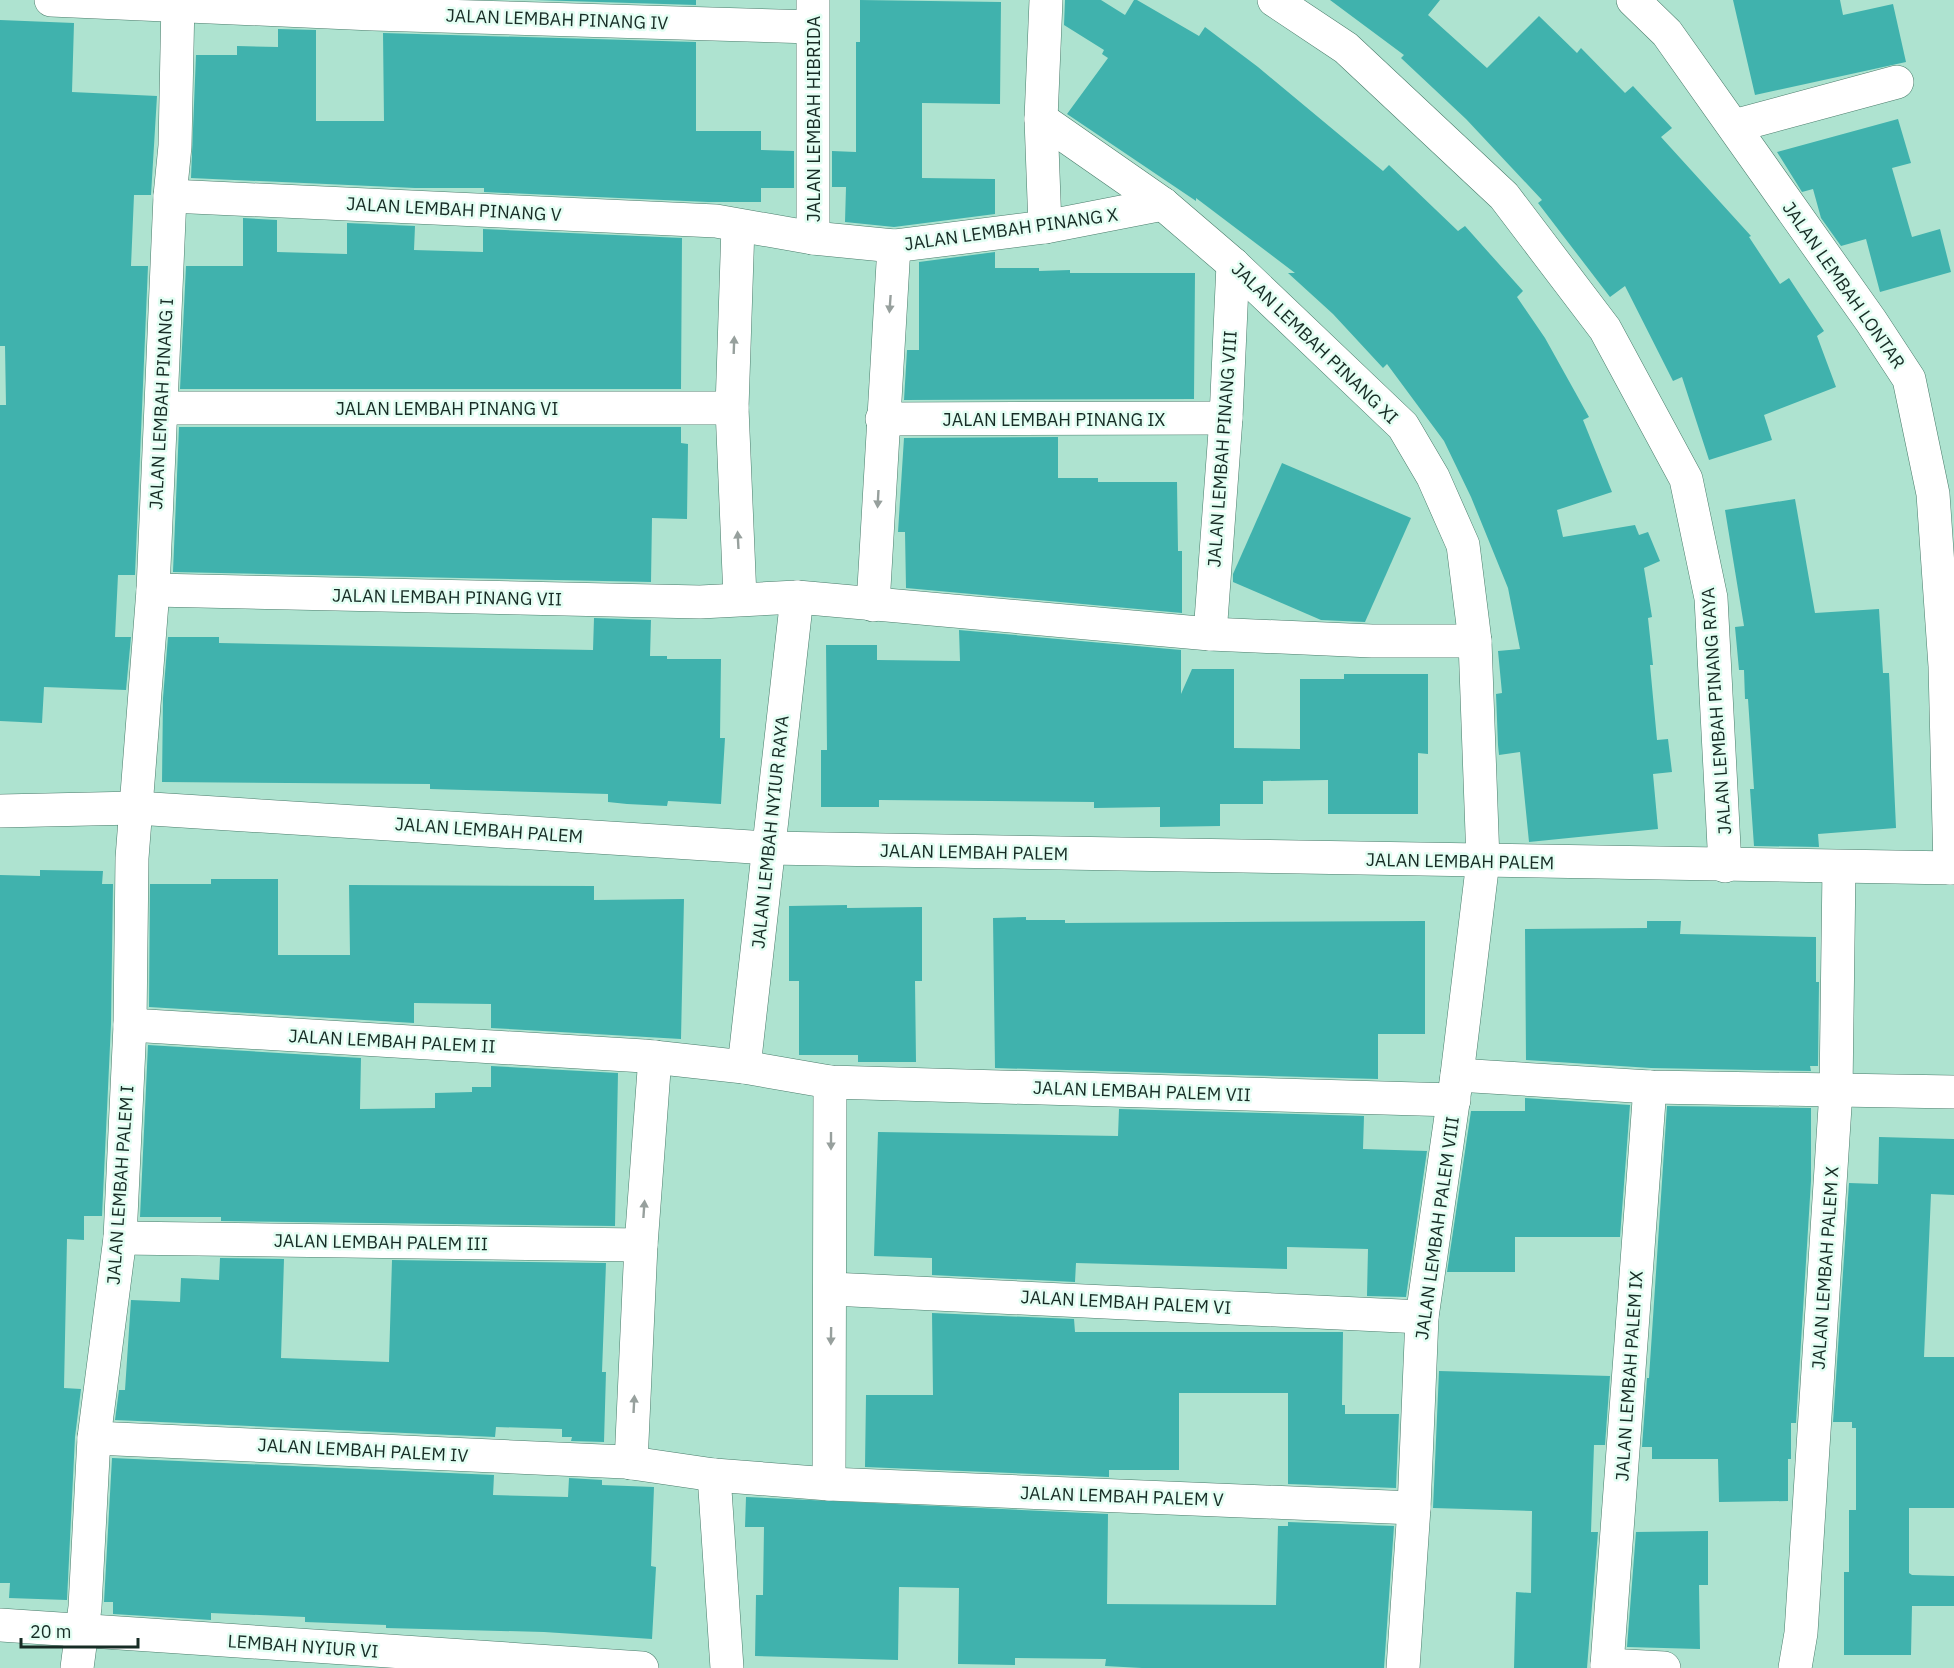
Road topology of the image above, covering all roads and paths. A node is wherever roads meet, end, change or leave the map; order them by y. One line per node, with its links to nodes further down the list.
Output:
1 (51, 0): 5 (street, JALAN LEMBAH PINANG IV)
2 (1046, 0): 10 (street)
3 (1274, 0): 33 (street, JALAN LEMBAH PINANG RAYA)
4 (1633, 0): 11 (street, JALAN LEMBAH LONTAR)
5 (178, 3): 6 (street, JALAN LEMBAH PINANG IV); 12 (street, JALAN LEMBAH PINANG I)
6 (373, 7): 7 (street, JALAN LEMBAH PINANG IV)
7 (571, 10): 8 (street, JALAN LEMBAH PINANG IV)
8 (812, 14): 16 (street, JALAN LEMBAH HIBRIDA)
9 (1897, 82): 11 (street)
10 (1041, 119): 13 (street, JALAN LEMBAH PINANG XI); 15 (street)
11 (1734, 126): 35 (street, JALAN LEMBAH LONTAR)
12 (170, 196): 14 (street, JALAN LEMBAH PINANG V); 19 (street, JALAN LEMBAH PINANG I)
13 (1163, 204): 15 (street, JALAN LEMBAH PINANG X); 18 (street, JALAN LEMBAH PINANG XI)
14 (738, 226): 16 (street, JALAN LEMBAH PINANG V); 20 (street, one-way to 14)
15 (1045, 227): 17 (street, JALAN LEMBAH PINANG X)
16 (813, 238): 17 (street, JALAN LEMBAH PINANG X)
17 (894, 246): 22 (street, one-way to 22)
18 (1233, 264): 21 (street, JALAN LEMBAH PINANG VIII); 28 (street, JALAN LEMBAH PINANG XI)
19 (162, 408): 20 (street, JALAN LEMBAH PINANG VI); 23 (street, JALAN LEMBAH PINANG I)
20 (732, 408): 25 (street, one-way to 20)
21 (1226, 418): 22 (street, JALAN LEMBAH PINANG IX); 27 (street, JALAN LEMBAH PINANG VIII)
22 (882, 419): 26 (street, one-way to 26)
23 (153, 591): 25 (street, JALAN LEMBAH PINANG VII); 29 (street, JALAN LEMBAH PINANG I)
24 (797, 597): 25 (street, JALAN LEMBAH PINANG VII); 26 (street, JALAN LEMBAH PINANG VII); 31 (street, JALAN LEMBAH NYIUR RAYA)
25 (740, 598)
26 (873, 605): 27 (street)
27 (1210, 634): 28 (street)
28 (1475, 641): 32 (street, JALAN LEMBAH PINANG XI)
29 (136, 808): 30 (street, JALAN LEMBAH PALEM); 31 (street, JALAN LEMBAH PALEM); 36 (street, JALAN LEMBAH PALEM I)
30 (0, 811)
31 (768, 848): 32 (street, JALAN LEMBAH PALEM); 38 (street, JALAN LEMBAH NYIUR RAYA)
32 (1483, 861): 33 (street, JALAN LEMBAH PALEM); 41 (street, JALAN LEMBAH PALEM VIII)
33 (1725, 866): 34 (street, JALAN LEMBAH PALEM)
34 (1839, 868): 35 (street, JALAN LEMBAH PALEM); 42 (street, JALAN LEMBAH PALEM X)
35 (1952, 868)
36 (130, 1025): 37 (street, JALAN LEMBAH PALEM II); 44 (street, JALAN LEMBAH PALEM I)
37 (655, 1057): 38 (street, JALAN LEMBAH PALEM II); 45 (street, one-way to 37)
38 (744, 1067): 39 (street, JALAN LEMBAH PALEM VII)
39 (831, 1082): 41 (street, JALAN LEMBAH PALEM VII); 46 (street, one-way to 46)
40 (1650, 1086): 41 (street, JALAN LEMBAH PALEM VII); 42 (street, JALAN LEMBAH PALEM VII); 55 (street, JALAN LEMBAH PALEM IX)
41 (1455, 1088): 47 (street, JALAN LEMBAH PALEM VIII)
42 (1836, 1091): 43 (street, JALAN LEMBAH PALEM VII); 61 (street, JALAN LEMBAH PALEM X)
43 (1954, 1092)
44 (120, 1238): 45 (street, JALAN LEMBAH PALEM III); 48 (street, JALAN LEMBAH PALEM I)
45 (641, 1245): 49 (street, one-way to 45)
46 (831, 1289): 47 (street, JALAN LEMBAH PALEM VI); 51 (street, one-way to 51)
47 (1422, 1317): 52 (street, JALAN LEMBAH PALEM VIII)
48 (94, 1438): 49 (street, JALAN LEMBAH PALEM IV); 54 (street, JALAN LEMBAH PALEM I)
49 (631, 1463): 50 (street, JALAN LEMBAH PALEM IV)
50 (714, 1475): 51 (street, JALAN LEMBAH PALEM V); 58 (street)
51 (829, 1484): 52 (street, JALAN LEMBAH PALEM V)
52 (1414, 1508): 59 (street, JALAN LEMBAH PALEM VIII)
53 (0, 1625): 54 (street, LEMBAH NYIUR VI)
54 (81, 1632): 56 (street, JALAN LEMBAH PALEM I); 57 (street, LEMBAH NYIUR VI)
55 (1607, 1667): 60 (street)
56 (77, 1668)
57 (642, 1668)
58 (727, 1668)
59 (1403, 1668)
60 (1664, 1668)
61 (1795, 1668)

